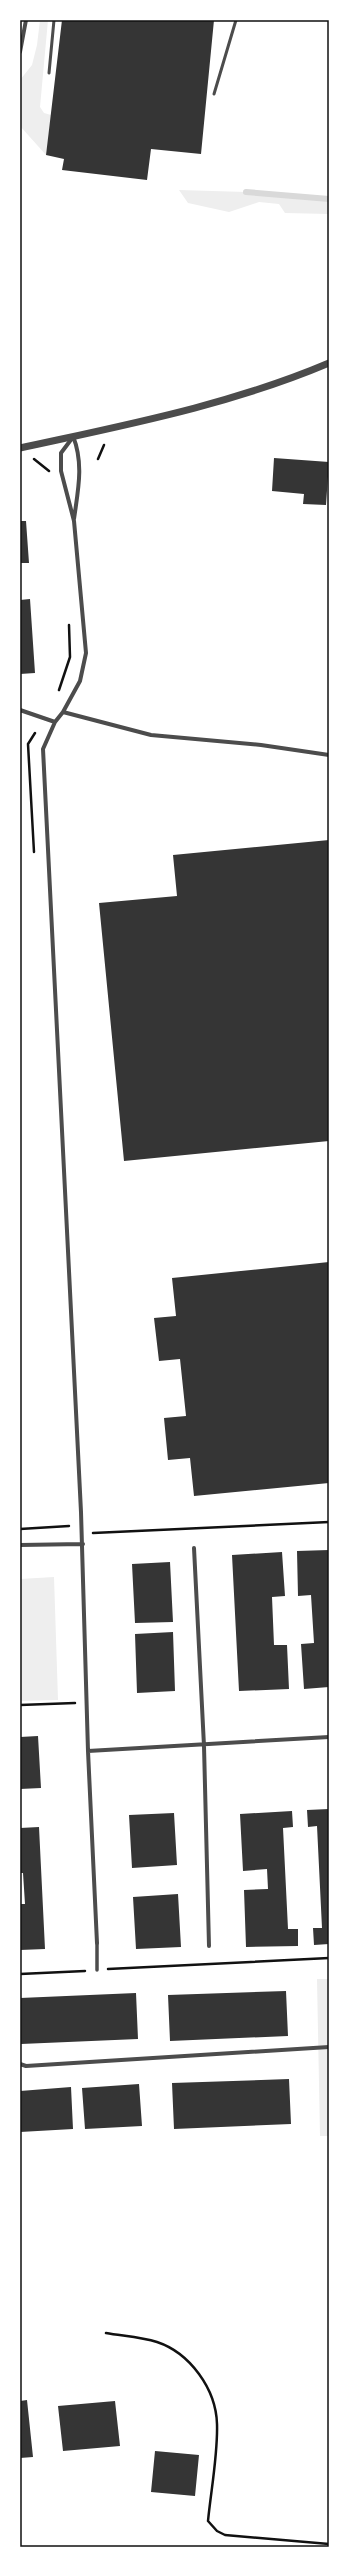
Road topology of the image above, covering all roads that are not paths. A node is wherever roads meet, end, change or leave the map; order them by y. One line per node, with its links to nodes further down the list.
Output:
1 (26, 20): 4 (street)
2 (54, 20): 5 (lane)
3 (236, 20): 6 (lane)
4 (20, 52)
5 (49, 73)
6 (214, 94)
7 (329, 362): 8 (street)
8 (73, 436): 9 (street); 10 (street); 10 (street)
9 (20, 448)
10 (74, 521): 12 (street)
11 (20, 710): 13 (street)
12 (63, 712): 13 (street); 14 (street)
13 (55, 722): 15 (street)
14 (329, 755)
15 (83, 1544): 16 (street); 20 (street)
16 (20, 1545)
17 (194, 1548): 19 (street)
18 (329, 1737): 19 (street)
19 (204, 1746): 20 (street); 22 (street)
20 (88, 1751): 21 (street)
21 (97, 1943): 23 (street)
22 (209, 1946)
23 (98, 1970)
24 (329, 2047): 25 (street)
25 (20, 2064)

